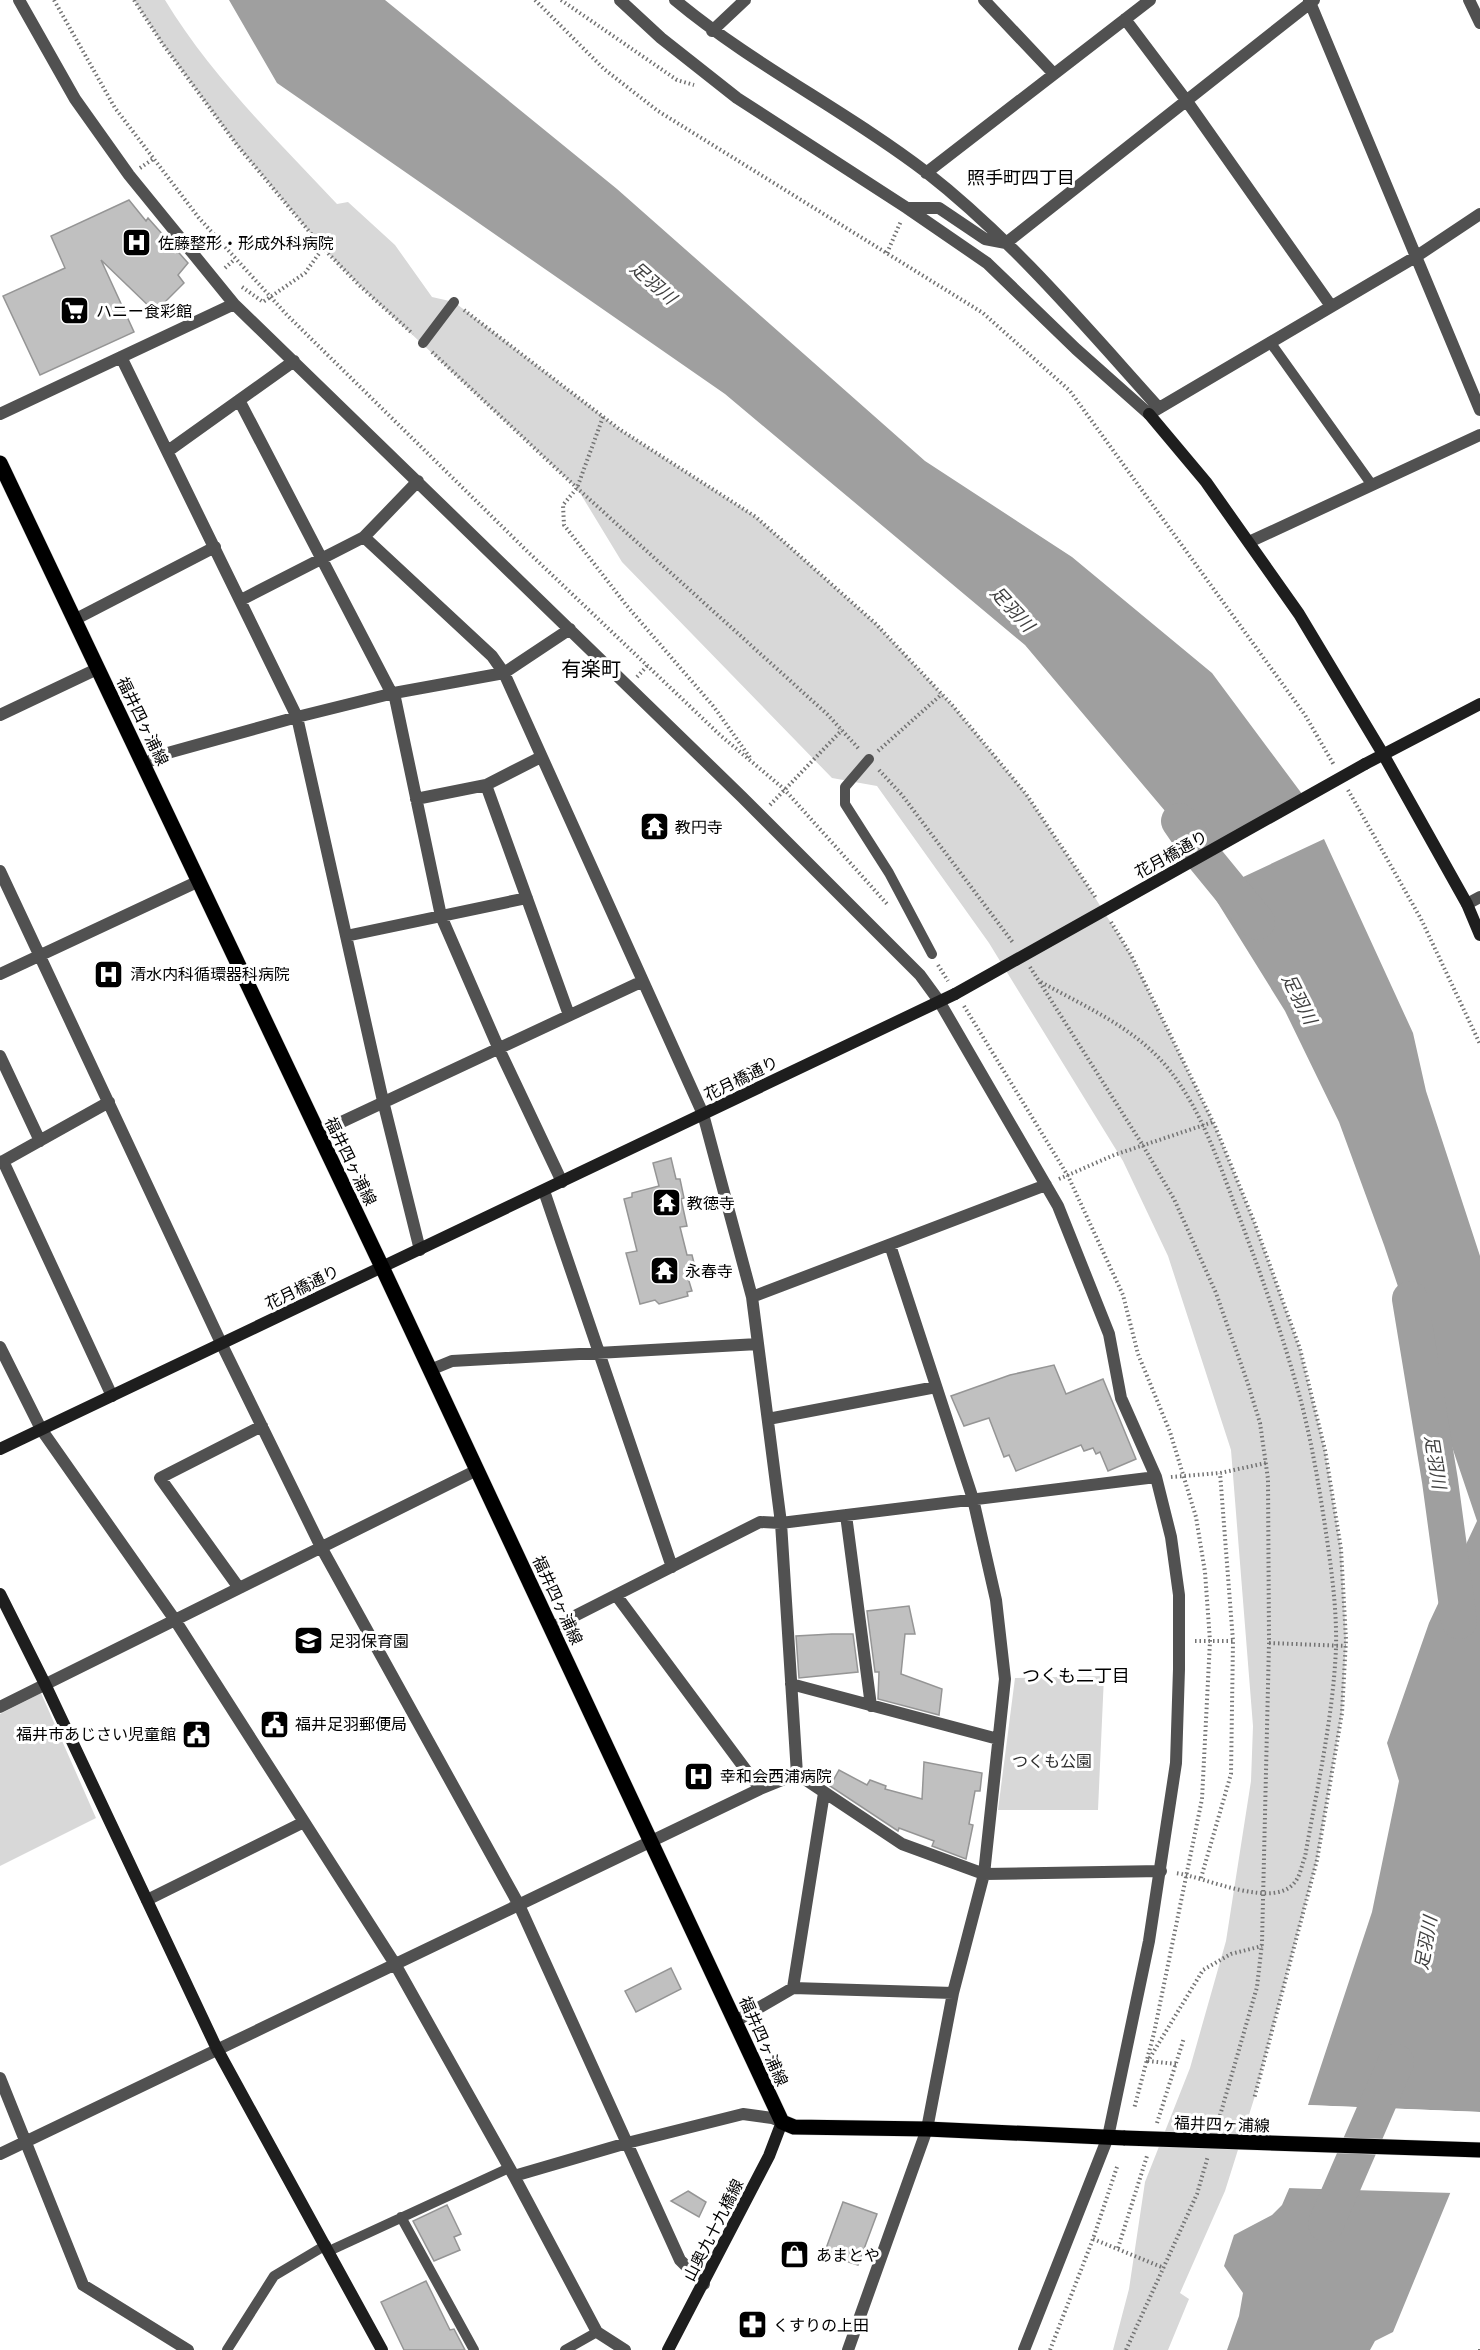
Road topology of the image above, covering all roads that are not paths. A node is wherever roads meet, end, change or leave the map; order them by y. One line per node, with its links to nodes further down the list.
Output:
1 (19, 0): 20 (street)
2 (620, 0): 15 (street)
3 (675, 0): 11 (street)
4 (744, 0): 11 (street)
5 (984, 0): 12 (street)
6 (1150, 0): 9 (street)
7 (1468, 0): 10 (street)
8 (1311, 1): 13 (street); 18 (street)
9 (1125, 19): 12 (street); 13 (street)
10 (1480, 23)
11 (712, 31): 14 (street)
12 (1054, 74): 14 (street)
13 (1186, 100): 17 (street); 21 (street)
14 (926, 173): 17 (street)
15 (907, 208): 17 (street); 28 (street)
16 (1480, 214): 18 (street)
17 (1006, 243): 28 (street)
18 (1417, 256): 21 (street); 27 (street)
19 (454, 302): 23 (lane)
20 (234, 304): 24 (street); 25 (street)
21 (1331, 306): 22 (street)
22 (1270, 342): 28 (street); 34 (lane)
23 (423, 343)
24 (121, 357): 29 (street); 31 (street)
25 (294, 361): 26 (street); 33 (street)
26 (239, 400): 31 (street); 38 (street)
27 (1480, 410)
28 (1154, 411): 36 (street)
29 (0, 414)
30 (1480, 435): 34 (street)
31 (168, 451): 37 (street)
32 (0, 463): 40 (main road, 福井四ヶ浦線)
33 (418, 481): 35 (street); 41 (street)
34 (1372, 485): 36 (street)
35 (363, 537): 38 (street); 43 (street)
36 (1249, 542): 48 (street)
37 (215, 547): 39 (street); 40 (street)
38 (321, 559): 39 (street); 44 (street)
39 (241, 600): 47 (street)
40 (74, 620): 42 (main road, 福井四ヶ浦線)
41 (570, 629): 43 (street); 66 (street)
42 (97, 669): 46 (street); 51 (main road, 福井四ヶ浦線)
43 (504, 673): 44 (street); 49 (street)
44 (393, 693): 47 (street); 53 (street)
45 (1480, 704): 48 (street, 花月橋通り)
46 (0, 715)
47 (297, 717): 51 (street); 61 (street)
48 (1383, 754): 58 (street); 66 (street, 花月橋通り, bridge)
49 (541, 757): 52 (street); 65 (street)
50 (869, 759): 62 (lane)
51 (144, 764): 55 (main road, 福井四ヶ浦線)
52 (486, 785): 53 (street); 57 (street)
53 (416, 799): 59 (street)
54 (0, 871): 63 (street)
55 (199, 881): 63 (street); 73 (main road, 福井四ヶ浦線)
56 (1480, 897): 58 (street)
57 (527, 898): 59 (street); 67 (street)
58 (1467, 904): 60 (street)
59 (441, 916): 61 (street); 68 (street)
60 (1480, 935)
61 (346, 936): 70 (street)
62 (932, 954)
63 (41, 955): 64 (street); 71 (street)
64 (0, 974)
65 (643, 981): 67 (street); 72 (street)
66 (939, 1001): 72 (street, 花月橋通り); 77 (street)
67 (569, 1015): 68 (street)
68 (498, 1047): 70 (street); 76 (street)
69 (0, 1056): 74 (street)
70 (383, 1101): 73 (street); 80 (street)
71 (109, 1102): 74 (street); 84 (street)
72 (703, 1114): 76 (street, 花月橋通り); 82 (street)
73 (318, 1133): 81 (main road, 福井四ヶ浦線)
74 (40, 1140): 75 (street)
75 (2, 1162): 89 (street)
76 (562, 1182): 78 (street, 花月橋通り)
77 (1046, 1185): 79 (street); 95 (street)
78 (544, 1191): 80 (street, 花月橋通り); 86 (street)
79 (890, 1245): 82 (street); 88 (street)
80 (420, 1250): 81 (street, 花月橋通り)
81 (382, 1267): 84 (street, 花月橋通り); 87 (main road, 福井四ヶ浦線)
82 (752, 1297): 83 (street)
83 (758, 1344): 86 (street); 90 (street)
84 (222, 1345): 89 (street, 花月橋通り); 91 (street)
85 (0, 1347): 92 (street)
86 (599, 1354): 87 (street); 100 (street)
87 (430, 1370): 94 (main road, 福井四ヶ浦線)
88 (936, 1387): 90 (street); 96 (street)
89 (112, 1396): 92 (street, 花月橋通り)
90 (768, 1419): 98 (street)
91 (262, 1426): 99 (street); 101 (street)
92 (41, 1430): 93 (street, 花月橋通り); 104 (street)
93 (0, 1449)
94 (477, 1470): 99 (street); 105 (main road, 福井四ヶ浦線)
95 (1156, 1477): 96 (street); 116 (street)
96 (973, 1500): 97 (street); 110 (street)
97 (846, 1515): 98 (street); 108 (street)
98 (781, 1523): 100 (street); 107 (street)
99 (321, 1547): 101 (street); 119 (street)
100 (672, 1567): 103 (street)
101 (239, 1588): 104 (street)
102 (0, 1594): 106 (street)
103 (616, 1595): 105 (street); 112 (street)
104 (174, 1620): 106 (street); 114 (street)
105 (552, 1628): 115 (main road, 福井四ヶ浦線)
106 (45, 1684): 109 (street); 118 (street)
107 (791, 1684): 108 (street); 111 (street)
108 (871, 1706): 110 (street)
109 (0, 1707)
110 (998, 1739): 117 (street)
111 (797, 1774): 112 (street); 113 (street)
112 (760, 1789): 115 (street)
113 (824, 1792): 117 (street); 121 (street)
114 (304, 1822): 118 (street); 120 (street)
115 (651, 1842): 119 (street); 123 (main road, 福井四ヶ浦線)
116 (1161, 1871): 117 (street); 128 (street)
117 (984, 1874): 122 (street)
118 (147, 1900): 124 (street)
119 (519, 1905): 120 (street); 130 (street)
120 (395, 1964): 124 (street); 133 (street)
121 (793, 1988): 122 (street); 123 (street)
122 (953, 1993): 127 (street)
123 (736, 2021): 126 (main road, 福井四ヶ浦線)
124 (218, 2049): 129 (street); 135 (street)
125 (0, 2078): 129 (street)
126 (782, 2122): 127 (main road, 福井四ヶ浦線); 130 (street); 136 (street, 山奥九十九橋線)
127 (927, 2129): 128 (main road, 福井四ヶ浦線); 145 (street)
128 (1108, 2137): 131 (main road, 福井四ヶ浦線, bridge); 146 (street)
129 (26, 2141): 132 (street); 138 (street)
130 (627, 2143): 133 (street); 136 (street)
131 (1480, 2150)
132 (0, 2154)
133 (511, 2172): 134 (lane); 137 (street)
134 (400, 2217): 135 (lane); 141 (lane)
135 (327, 2248): 139 (lane); 140 (street)
136 (704, 2283): 144 (street, 山奥九十九橋線)
137 (597, 2332): 142 (lane); 143 (street)
138 (188, 2350)
139 (227, 2350)
140 (382, 2350)
141 (474, 2350)
142 (565, 2350)
143 (624, 2350)
144 (668, 2350)
145 (848, 2350)
146 (1024, 2350)

